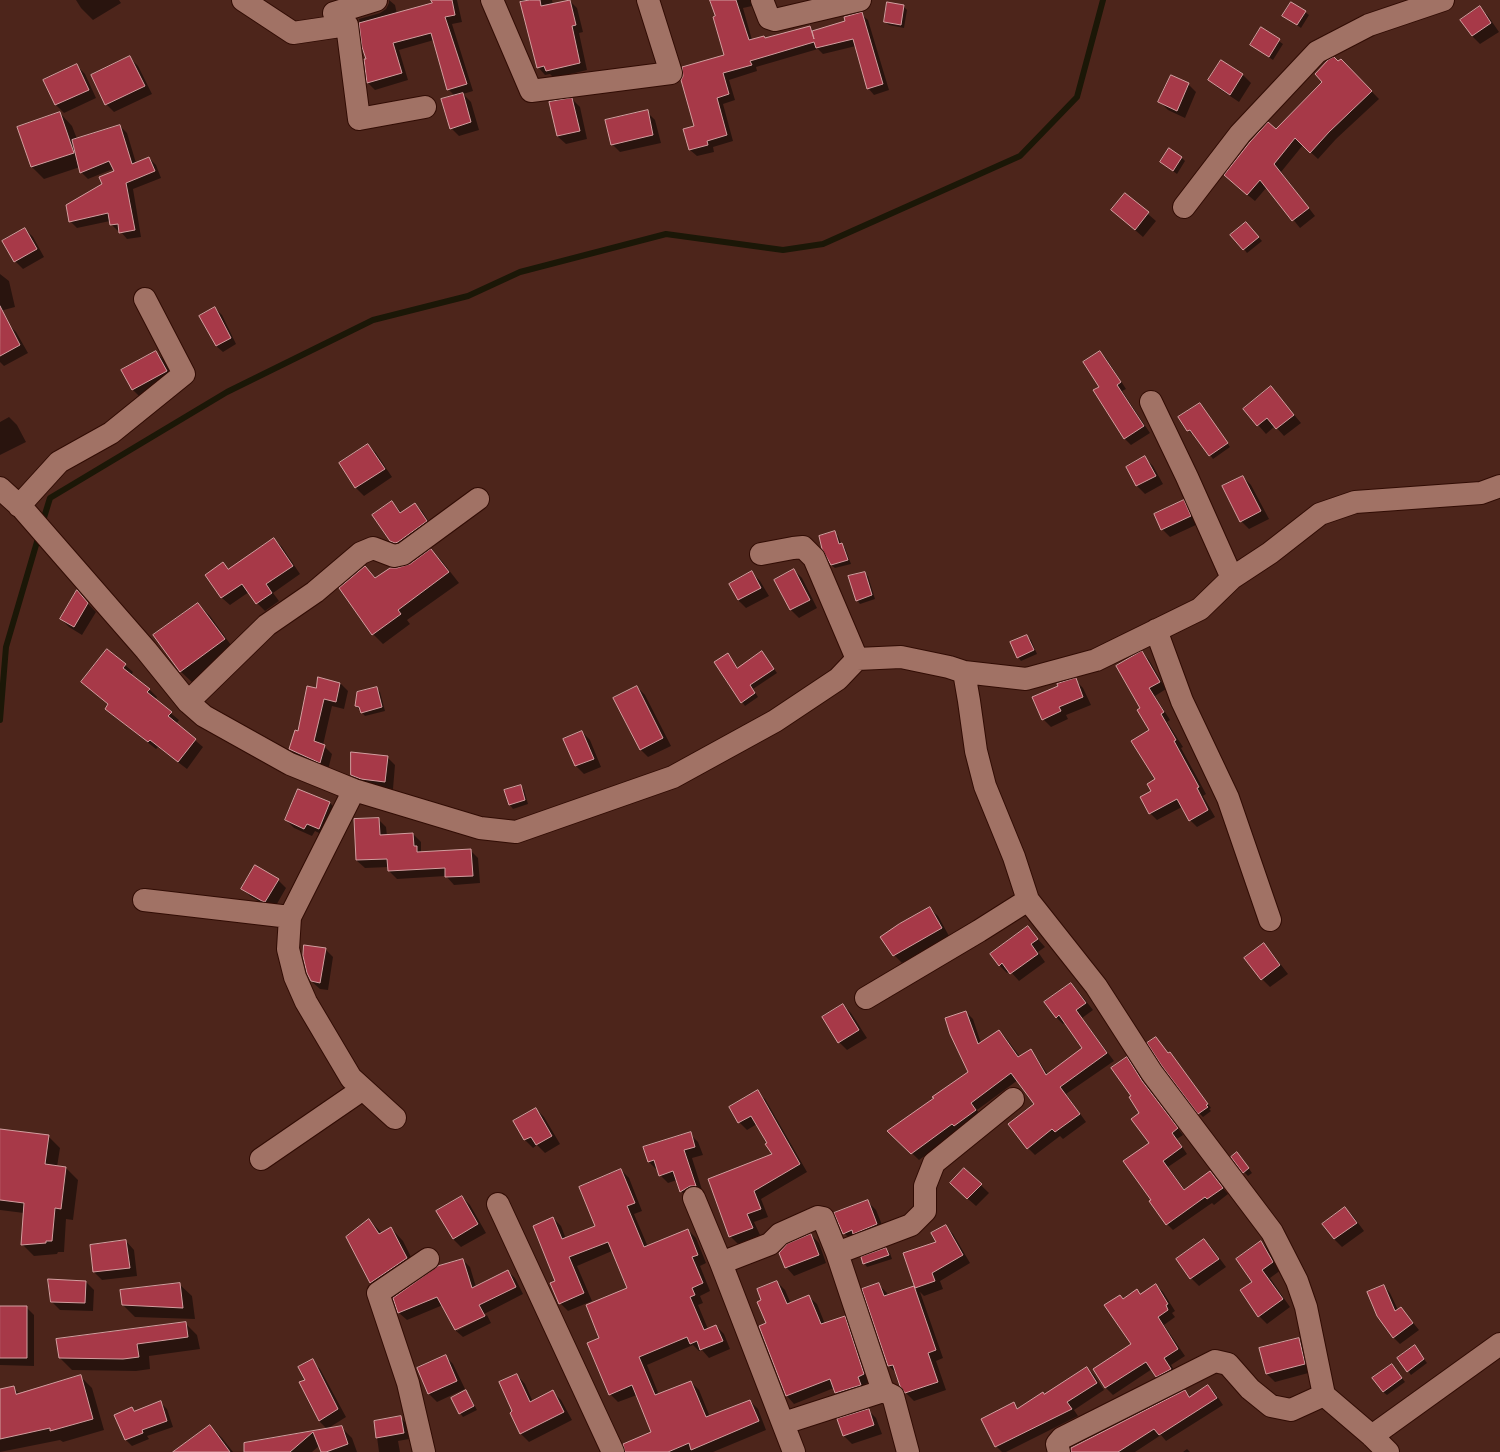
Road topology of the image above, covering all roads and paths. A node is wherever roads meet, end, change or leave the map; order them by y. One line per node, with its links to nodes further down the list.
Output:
1 (243, 0): 8 (street)
2 (376, 0): 8 (street)
3 (492, 0): 4 (street)
4 (648, 0)
5 (762, 0): 6 (street)
6 (860, 0)
7 (1443, 0): 10 (street)
8 (347, 25): 9 (street)
9 (425, 107)
10 (1184, 208)
11 (145, 299): 16 (street)
12 (1151, 402): 18 (street)
13 (1500, 486): 18 (street)
14 (0, 488): 16 (street)
15 (478, 499): 22 (street)
16 (21, 508): 22 (street)
17 (761, 554): 20 (street)
18 (1232, 578): 19 (street)
19 (1156, 630): 21 (street); 27 (street)
20 (857, 659): 21 (street); 23 (street)
21 (964, 672): 25 (street)
22 (188, 702): 23 (street)
23 (354, 790): 26 (street)
24 (144, 900): 26 (street)
25 (1028, 900): 28 (street); 40 (street)
26 (290, 917): 29 (street)
27 (1270, 920)
28 (866, 998)
29 (363, 1089): 31 (street); 32 (street)
30 (1013, 1099): 35 (street)
31 (394, 1118)
32 (261, 1159)
33 (694, 1198): 37 (street)
34 (498, 1204): 44 (street)
35 (837, 1253): 37 (street); 39 (street)
36 (428, 1259): 43 (street)
37 (721, 1263): 41 (street)
38 (1500, 1344): 42 (street)
39 (883, 1391): 41 (street); 46 (street)
40 (1324, 1395): 42 (street); 47 (street)
41 (784, 1423): 45 (street)
42 (1372, 1436): 48 (street)
43 (424, 1452)
44 (613, 1452)
45 (794, 1452)
46 (908, 1452)
47 (1059, 1452)
48 (1388, 1452)

